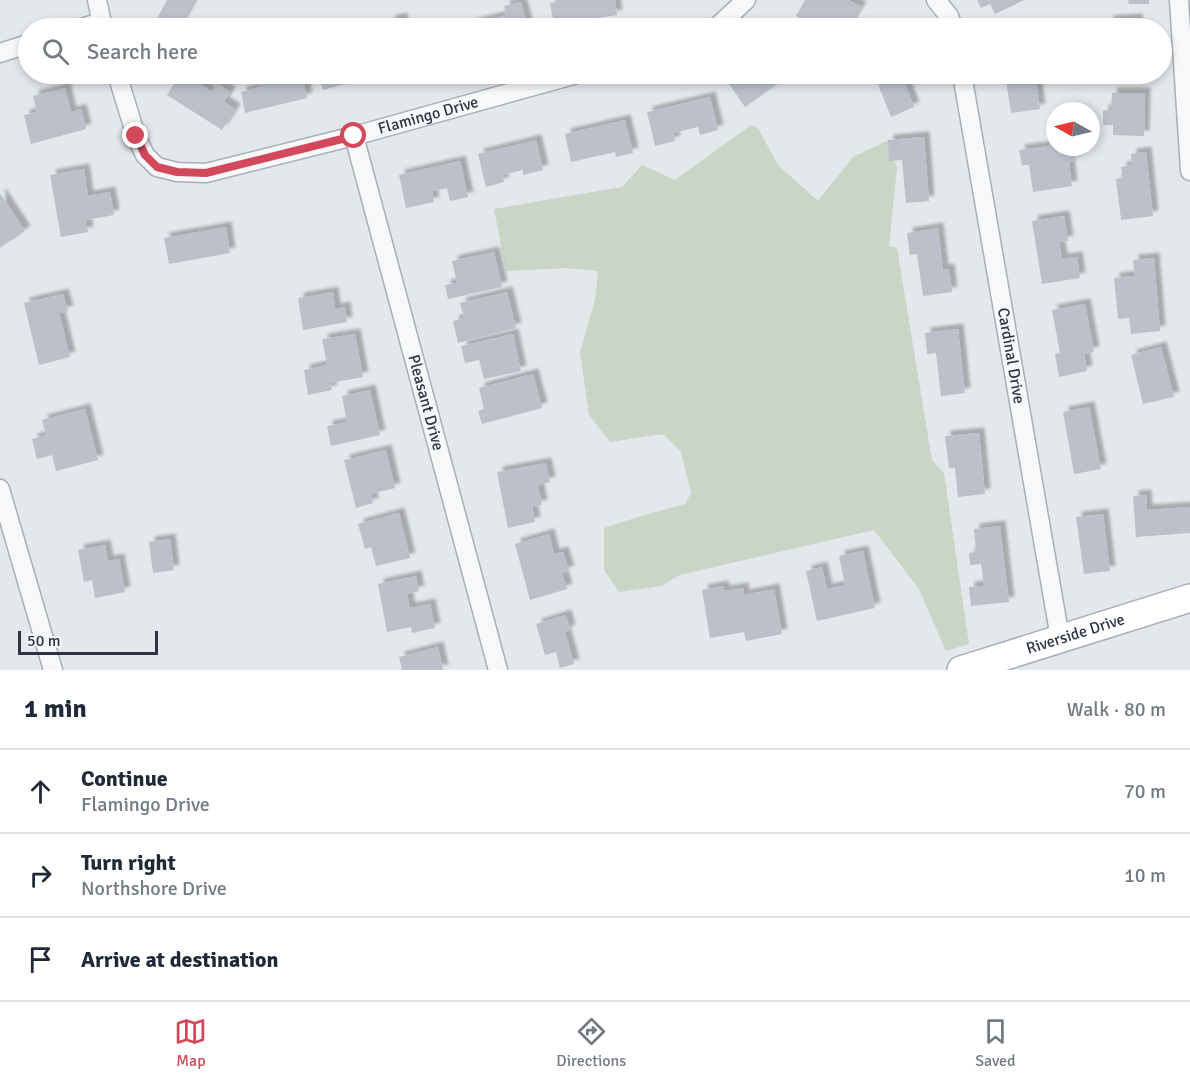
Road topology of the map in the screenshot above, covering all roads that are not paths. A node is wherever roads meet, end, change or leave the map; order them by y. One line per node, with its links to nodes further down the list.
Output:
1 (97, 0): 5 (street)
2 (746, 0): 6 (street)
3 (936, 0): 7 (street)
4 (1179, 0): 14 (street)
5 (100, 18)
6 (727, 18)
7 (950, 18)
8 (18, 47): 9 (street)
9 (0, 53)
10 (120, 84): 13 (street, Flamingo Drive)
11 (541, 84): 13 (street, Flamingo Drive)
12 (964, 84): 17 (street, Cardinal Drive)
13 (354, 136): 19 (street, Pleasant Drive)
14 (1190, 171)
15 (0, 489): 18 (street)
16 (1190, 598): 17 (street, Riverside Drive)
17 (1060, 638): 20 (street, Riverside Drive)
18 (53, 670)
19 (498, 670)
20 (961, 670)

